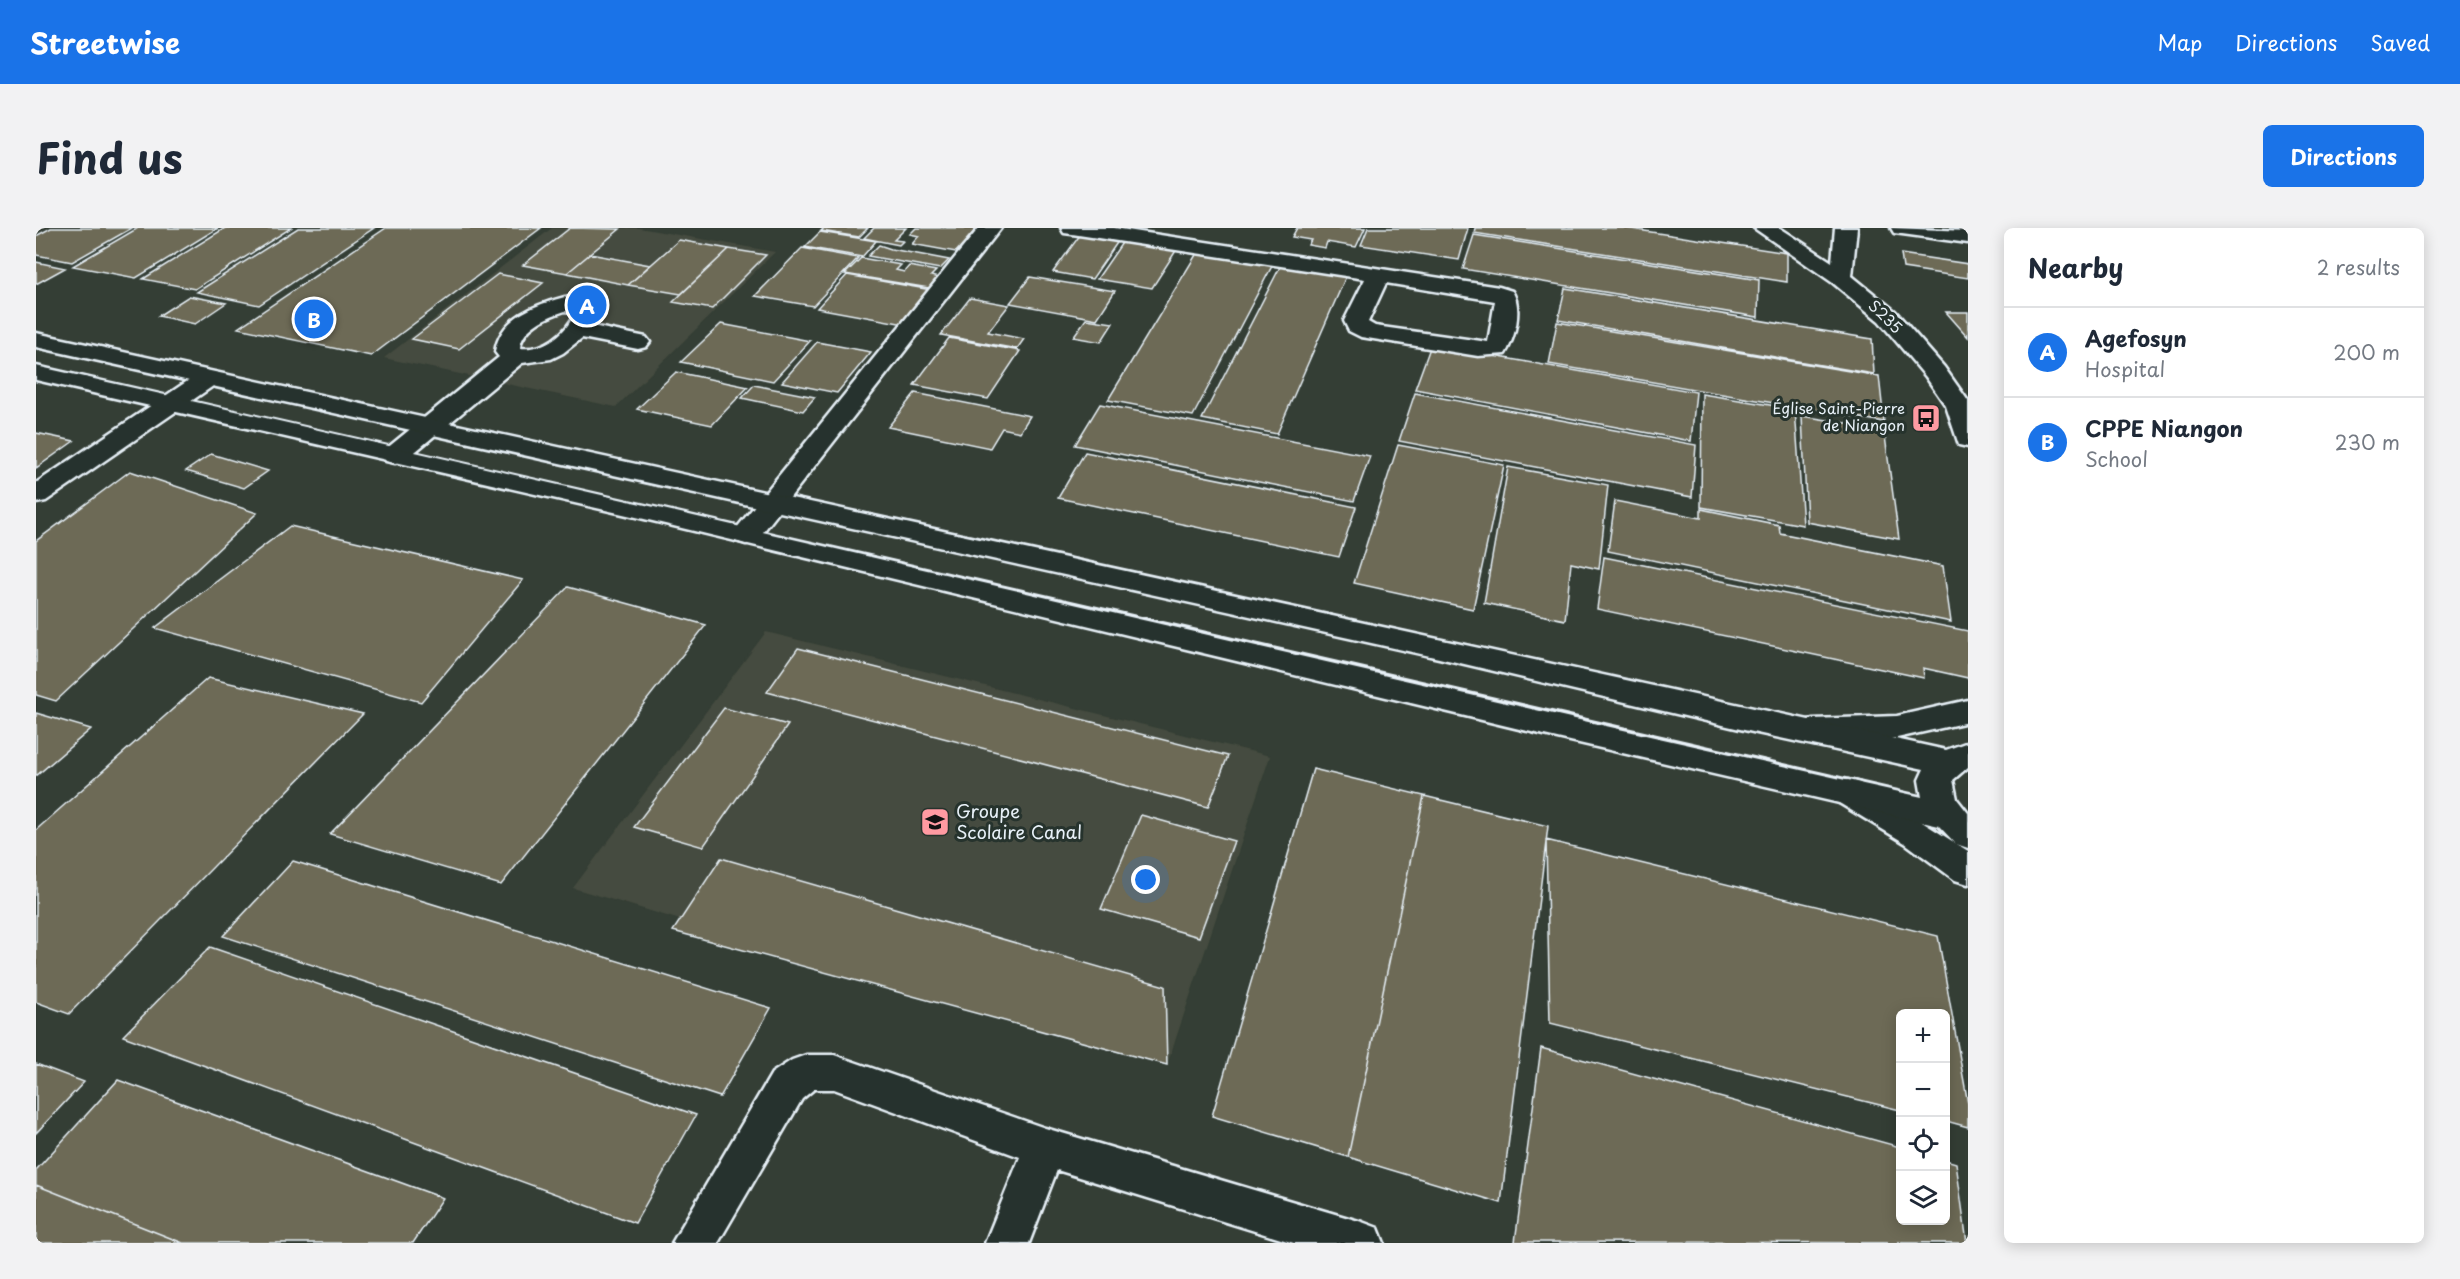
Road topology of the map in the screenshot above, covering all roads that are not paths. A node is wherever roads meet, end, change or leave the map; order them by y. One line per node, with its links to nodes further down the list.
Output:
1 (990, 228): 20 (main road)
2 (1072, 228): 7 (main road)
3 (1765, 228): 8 (main road, S235)
4 (1846, 228): 8 (main road)
5 (1902, 228): 6 (main road)
6 (1968, 237)
7 (1379, 274): 7 (main road)
8 (1840, 278): 17 (main road, S235)
9 (576, 330): 11 (main road); 12 (main road); 12 (main road)
10 (36, 340): 14 (main road)
11 (638, 342)
12 (515, 357): 16 (main road)
13 (36, 373): 15 (main road)
14 (207, 379): 15 (main road); 16 (main road)
15 (169, 404): 18 (main road); 19 (main road)
16 (427, 427): 18 (main road); 20 (main road)
17 (1968, 439)
18 (395, 455): 21 (main road)
19 (36, 495)
20 (773, 503): 21 (main road); 23 (main road)
21 (746, 535): 25 (main road)
22 (1968, 711): 23 (main road)
23 (1797, 730): 24 (main road)
24 (1957, 758): 26 (main road)
25 (1848, 792): 26 (main road); 27 (main road)
26 (1957, 825)
27 (1968, 870)
28 (1045, 1146): 29 (main road); 30 (main road); 31 (main road)
29 (694, 1243)
30 (1007, 1243)
31 (1362, 1243)

